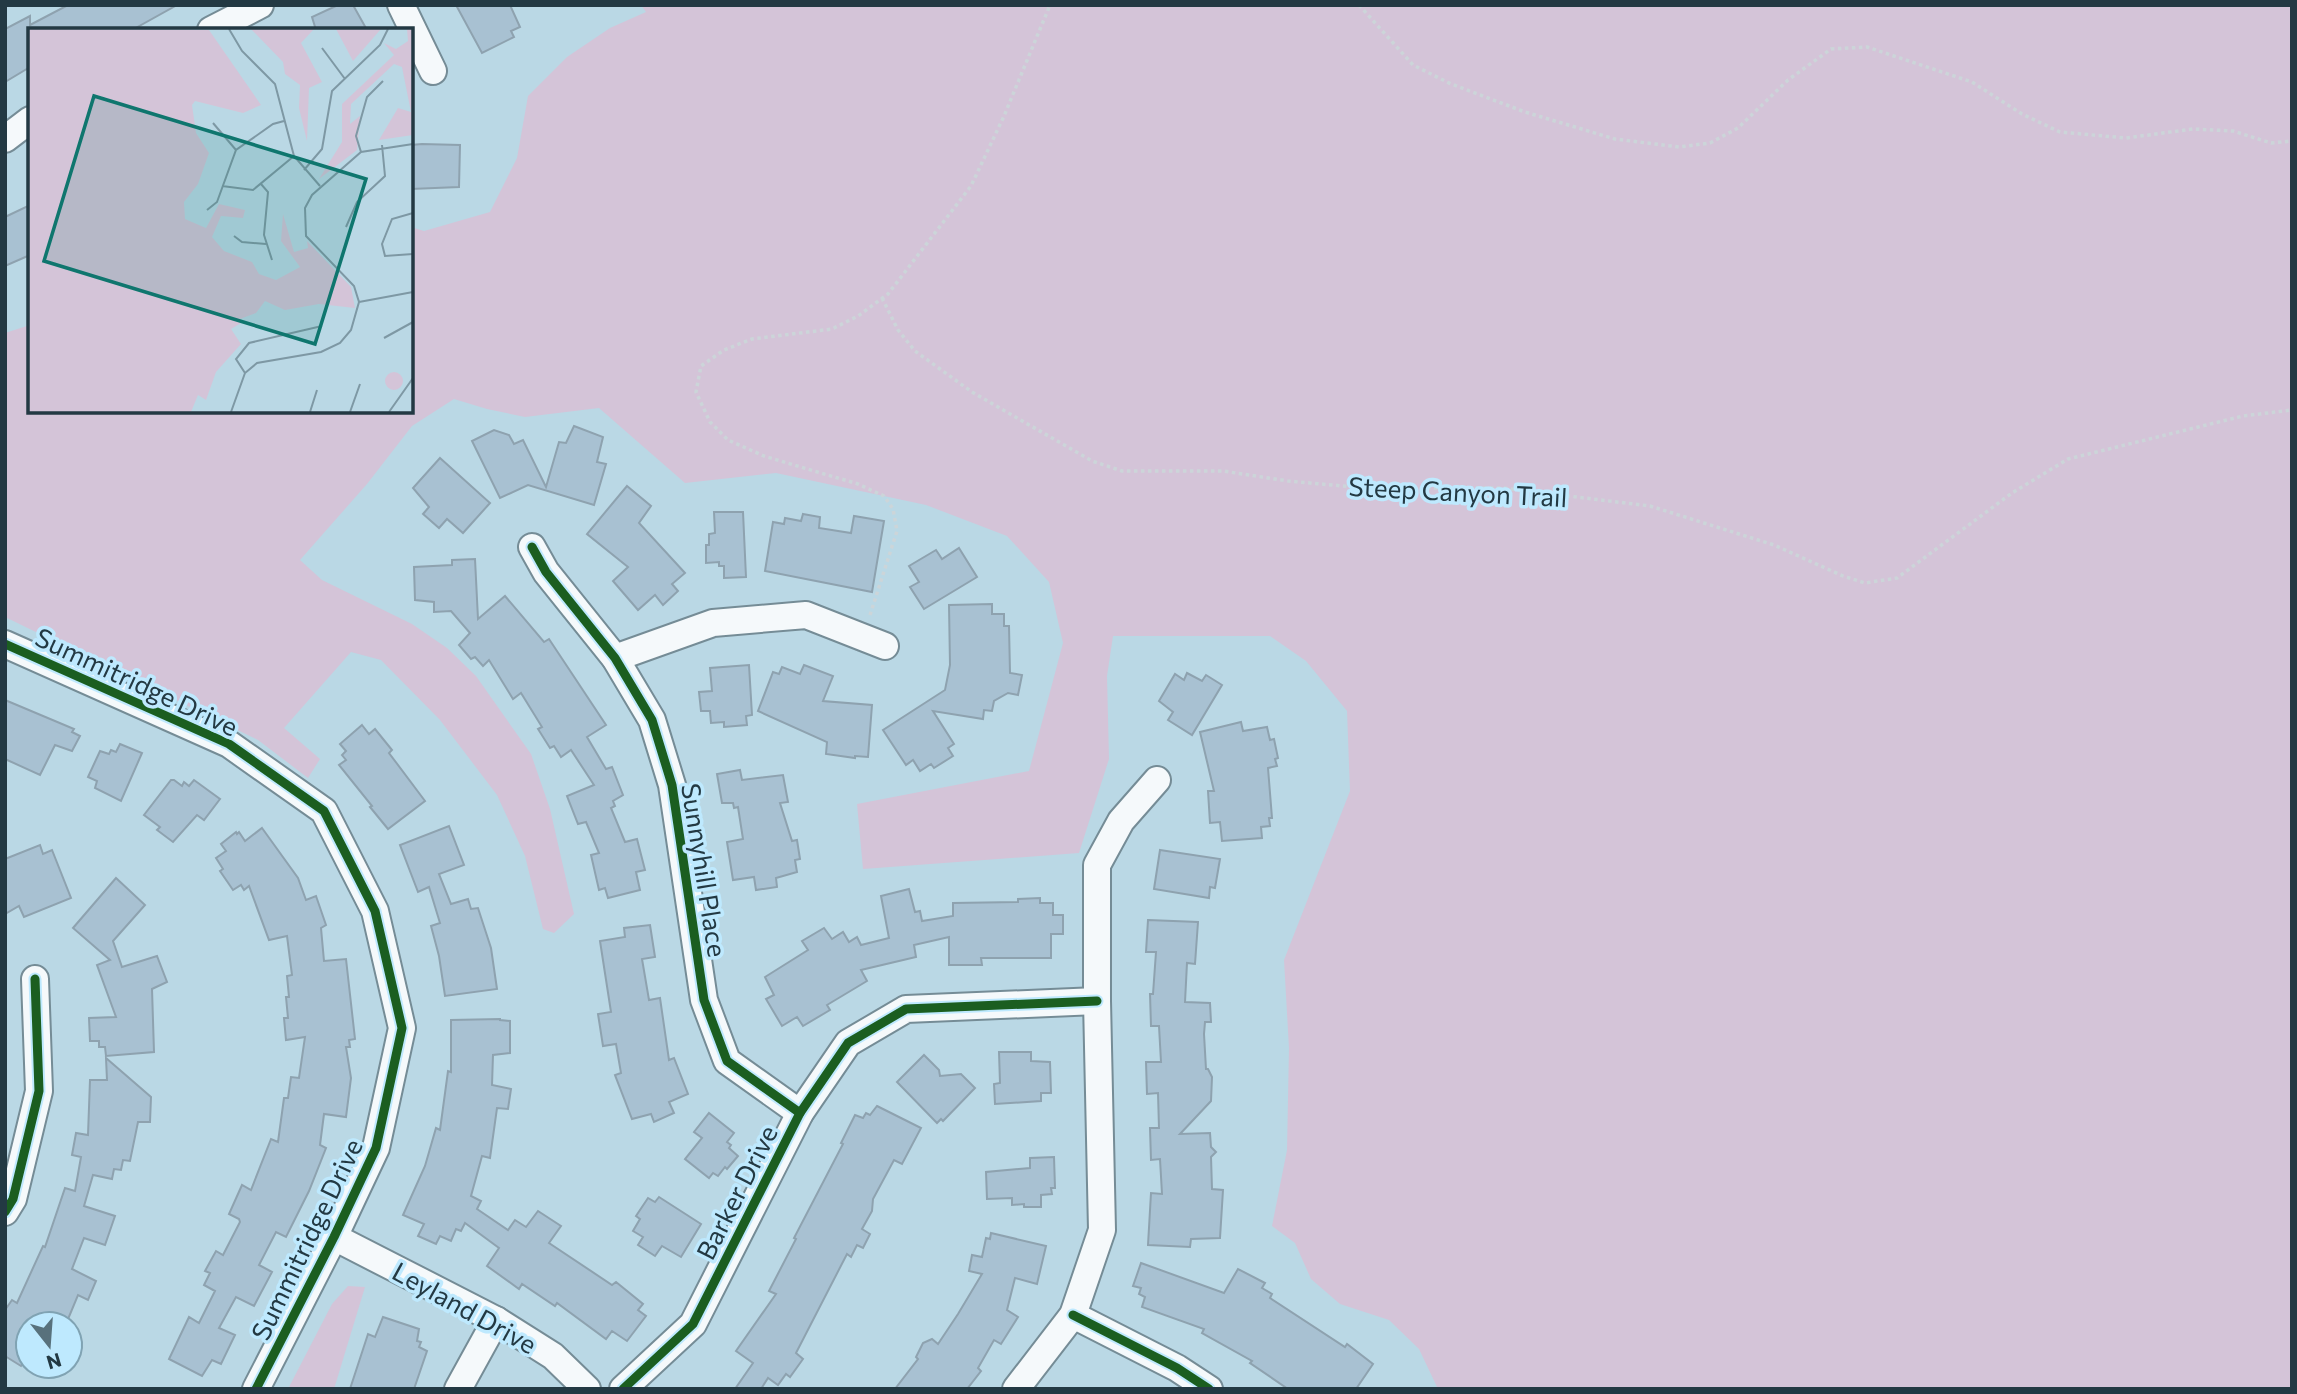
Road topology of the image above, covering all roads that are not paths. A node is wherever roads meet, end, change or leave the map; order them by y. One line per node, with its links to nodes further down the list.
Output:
1 (260, 5): 3 (street)
2 (401, 5): 4 (street)
3 (215, 28)
4 (412, 28)
5 (413, 30): 6 (street)
6 (433, 71)
7 (28, 122): 8 (street)
8 (5, 139)
9 (532, 547): 12 (street, Sunnyhill Place)
10 (874, 642): 12 (street)
11 (5, 644): 18 (street, Summitridge Drive)
12 (615, 657): 16 (street, Sunnyhill Place)
13 (1157, 780): 15 (street)
14 (36, 979): 17 (street)
15 (1097, 1001): 16 (street, Barker Drive); 19 (street)
16 (800, 1113): 24 (street, Barker Drive)
17 (5, 1212)
18 (334, 1237): 20 (street, Leyland Drive); 21 (street, Summitridge Drive)
19 (1073, 1315): 25 (street); 26 (street)
20 (496, 1321): 22 (street); 23 (street, Leyland Drive)
21 (256, 1389)
22 (458, 1389)
23 (587, 1389)
24 (623, 1389)
25 (1016, 1389)
26 (1209, 1389)

